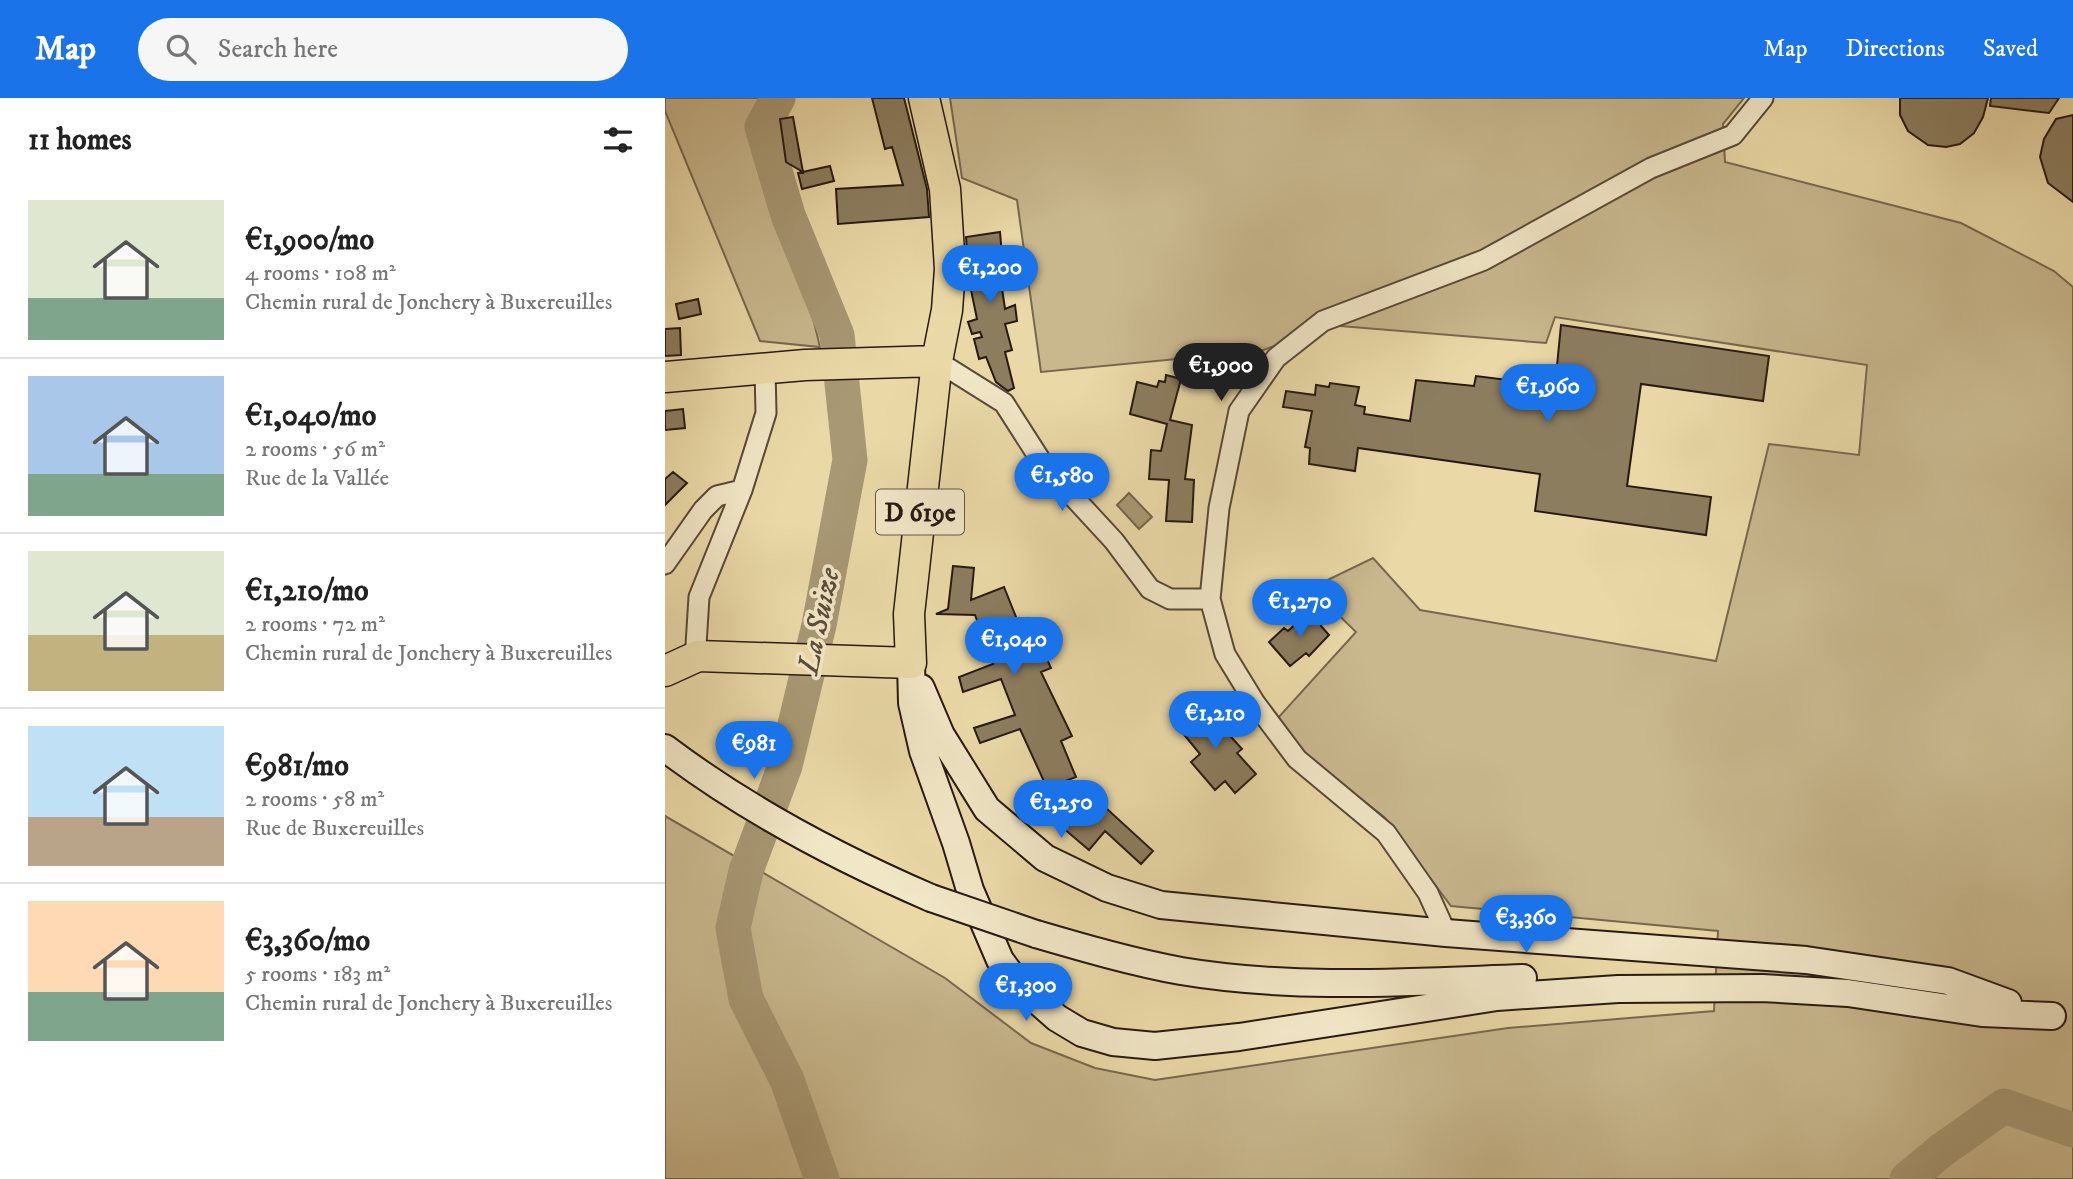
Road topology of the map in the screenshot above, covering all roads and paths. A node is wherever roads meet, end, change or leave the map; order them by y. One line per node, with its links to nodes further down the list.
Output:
1 (924, 98): 3 (main road)
2 (1763, 98): 8 (street)
3 (937, 361): 4 (main road); 8 (street); 10 (main road, D 619e)
4 (765, 369): 5 (main road); 6 (street)
5 (665, 377)
6 (742, 490): 7 (street); 9 (street)
7 (665, 564)
8 (1210, 599): 13 (street)
9 (698, 656): 10 (main road); 11 (main road)
10 (911, 663): 13 (main road); 15 (main road)
11 (665, 671)
12 (665, 748): 14 (main road, bridge)
13 (1446, 933): 14 (main road)
14 (2008, 1003): 15 (main road)
15 (2062, 1018)

